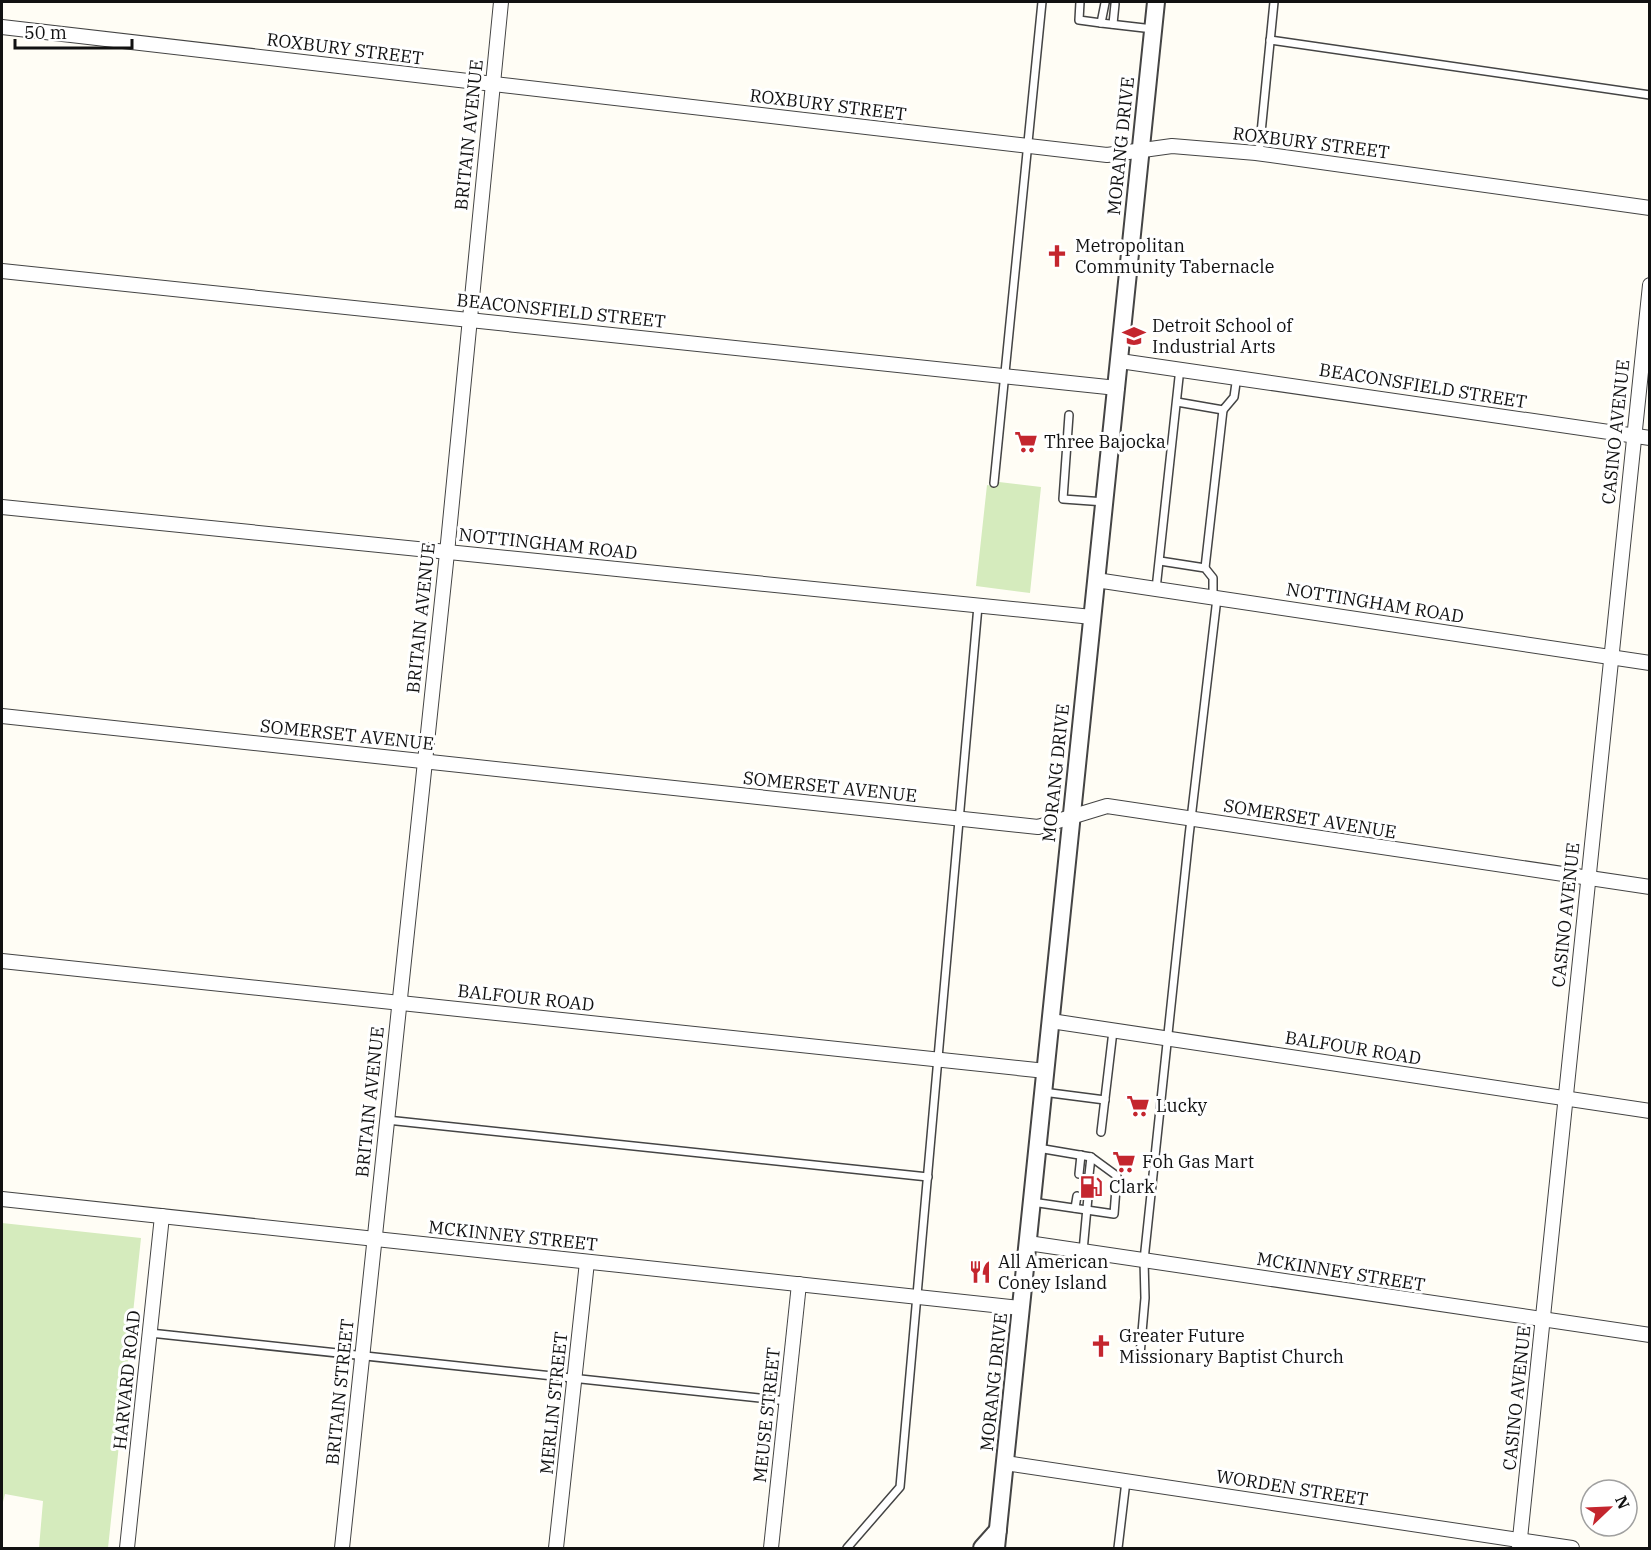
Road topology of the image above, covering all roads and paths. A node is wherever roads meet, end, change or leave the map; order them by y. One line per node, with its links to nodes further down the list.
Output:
1 (501, 2): 13 (street, BRITAIN AVENUE)
2 (1042, 2): 15 (lane)
3 (1080, 2): 8 (lane)
4 (1156, 2): 11 (street, MORANG DRIVE)
5 (1274, 2): 12 (lane)
6 (1105, 3): 8 (lane)
7 (1115, 4): 9 (lane)
8 (1101, 23): 9 (lane)
9 (1113, 24): 11 (lane)
10 (2, 27): 13 (street, ROXBURY STREET)
11 (1153, 29): 16 (street, MORANG DRIVE)
12 (1270, 40): 14 (lane); 17 (lane)
13 (493, 84): 15 (street, ROXBURY STREET); 21 (street, BRITAIN AVENUE)
14 (1650, 95)
15 (1029, 146): 16 (street, ROXBURY STREET); 24 (lane)
16 (1140, 151): 17 (street, ROXBURY STREET); 22 (street, MORANG DRIVE)
17 (1259, 153): 18 (street, ROXBURY STREET)
18 (1650, 208)
19 (2, 271): 21 (street, BEACONSFIELD STREET)
20 (1650, 285): 30 (street, CASINO AVENUE)
21 (468, 320): 24 (street, BEACONSFIELD STREET); 35 (street, BRITAIN AVENUE)
22 (1120, 361): 23 (street, BEACONSFIELD STREET); 26 (street, MORANG DRIVE)
23 (1180, 368): 25 (street, BEACONSFIELD STREET); 27 (lane)
24 (1004, 376): 26 (street, BEACONSFIELD STREET); 32 (lane)
25 (1237, 376): 28 (lane); 30 (street, BEACONSFIELD STREET)
26 (1118, 388): 33 (street, MORANG DRIVE)
27 (1177, 402): 28 (lane); 36 (lane)
28 (1223, 410): 37 (lane)
29 (1069, 415): 33 (lane)
30 (1634, 436): 31 (street, BEACONSFIELD STREET); 43 (street, CASINO AVENUE)
31 (1650, 438)
32 (994, 483)
33 (1105, 502): 38 (street, MORANG DRIVE)
34 (2, 507): 35 (street, NOTTINGHAM ROAD)
35 (447, 553): 41 (street, NOTTINGHAM ROAD); 46 (street, BRITAIN AVENUE)
36 (1160, 561): 37 (lane); 39 (lane)
37 (1205, 568): 40 (lane)
38 (1096, 580): 39 (street, NOTTINGHAM ROAD); 42 (street, MORANG DRIVE)
39 (1156, 589): 40 (street, NOTTINGHAM ROAD)
40 (1215, 597): 43 (street, NOTTINGHAM ROAD); 49 (lane)
41 (978, 606): 42 (street, NOTTINGHAM ROAD); 48 (lane)
42 (1092, 617): 47 (street, MORANG DRIVE)
43 (1611, 657): 44 (street, NOTTINGHAM ROAD); 50 (street, CASINO AVENUE)
44 (1650, 663)
45 (2, 716): 46 (street, SOMERSET AVENUE)
46 (423, 762): 48 (street, SOMERSET AVENUE); 53 (street, BRITAIN AVENUE)
47 (1072, 814): 48 (street, SOMERSET AVENUE); 49 (street, SOMERSET AVENUE); 54 (street, MORANG DRIVE)
48 (958, 818): 57 (lane)
49 (1191, 819): 50 (street, SOMERSET AVENUE); 56 (lane)
50 (1588, 878): 51 (street, SOMERSET AVENUE); 60 (street, CASINO AVENUE)
51 (1650, 887)
52 (2, 961): 53 (street, BALFOUR ROAD)
53 (399, 1002): 57 (street, BALFOUR ROAD); 63 (street, BRITAIN AVENUE)
54 (1051, 1021): 55 (street, BALFOUR ROAD); 58 (street, MORANG DRIVE)
55 (1113, 1031): 56 (street, BALFOUR ROAD); 61 (lane)
56 (1168, 1039): 60 (street, BALFOUR ROAD); 81 (lane)
57 (937, 1060): 58 (street, BALFOUR ROAD); 70 (lane)
58 (1046, 1071): 59 (street, MORANG DRIVE)
59 (1043, 1092): 61 (lane); 65 (street, MORANG DRIVE)
60 (1565, 1099): 62 (street, BALFOUR ROAD); 86 (street, CASINO AVENUE)
61 (1105, 1100): 64 (lane)
62 (1650, 1111)
63 (387, 1120): 70 (lane); 78 (street, BRITAIN AVENUE)
64 (1101, 1132)
65 (1038, 1148): 66 (lane); 74 (street, MORANG DRIVE)
66 (1081, 1155): 67 (lane); 68 (lane)
67 (1091, 1157): 69 (lane); 76 (lane)
68 (1079, 1174)
69 (1089, 1175)
70 (927, 1177): 84 (lane)
71 (1077, 1196): 75 (lane)
72 (1088, 1197): 76 (lane)
73 (2, 1199): 77 (street, MCKINNEY STREET)
74 (1032, 1202): 75 (lane); 79 (street, MORANG DRIVE)
75 (1075, 1208): 76 (lane)
76 (1086, 1210): 80 (lane)
77 (162, 1216): 78 (street, MCKINNEY STREET); 87 (street, HARVARD ROAD)
78 (374, 1239): 82 (street, MCKINNEY STREET); 90 (street, BRITAIN STREET)
79 (1028, 1243): 80 (street, MCKINNEY STREET); 85 (street, MORANG DRIVE)
80 (1083, 1251): 81 (street, MCKINNEY STREET)
81 (1144, 1260): 86 (street, MCKINNEY STREET); 89 (lane)
82 (587, 1262): 83 (street, MCKINNEY STREET); 91 (street, MERLIN STREET)
83 (799, 1284): 84 (street, MCKINNEY STREET); 92 (street, MEUSE STREET)
84 (918, 1297): 85 (street, MCKINNEY STREET); 101 (lane)
85 (1021, 1308): 93 (street, MORANG DRIVE)
86 (1543, 1320): 88 (street, MCKINNEY STREET); 96 (street, CASINO AVENUE)
87 (150, 1333): 90 (lane); 97 (street, HARVARD ROAD)
88 (1650, 1335)
89 (1140, 1355)
90 (362, 1356): 91 (lane); 98 (street, BRITAIN STREET)
91 (574, 1379): 92 (lane); 99 (street, MERLIN STREET)
92 (787, 1401): 100 (street, MEUSE STREET)
93 (1005, 1463): 94 (street, WORDEN STREET); 95 (street, MORANG DRIVE)
94 (1126, 1481): 96 (street, WORDEN STREET); 104 (lane)
95 (998, 1530): 102 (street); 103 (street, MORANG DRIVE)
96 (1520, 1545): 105 (street, WORDEN STREET)
97 (127, 1548)
98 (342, 1548)
99 (556, 1548)
100 (771, 1548)
101 (847, 1548)
102 (982, 1548)
103 (996, 1548)
104 (1118, 1548)
105 (1572, 1548)

